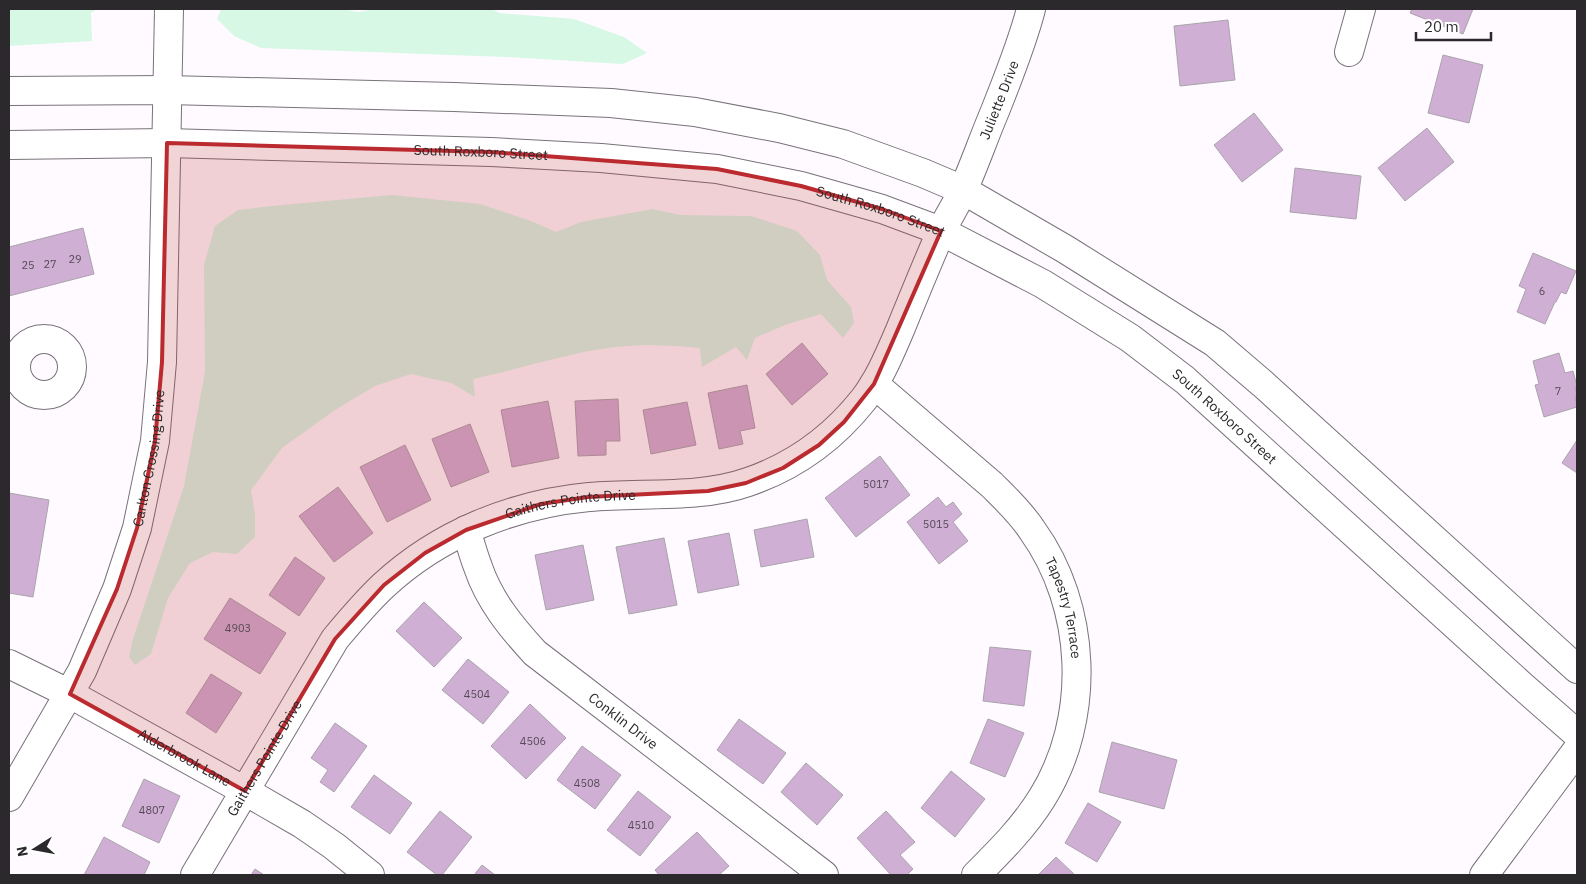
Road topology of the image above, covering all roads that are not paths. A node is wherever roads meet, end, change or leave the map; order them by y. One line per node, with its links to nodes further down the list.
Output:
1 (169, 9): 5 (street, Carlton Crossing Drive)
2 (1031, 9): 9 (street, Juliette Drive)
3 (1361, 9): 4 (street)
4 (1348, 52)
5 (168, 90): 6 (street); 7 (street, Carlton Crossing Drive); 9 (street)
6 (9, 92)
7 (167, 143): 8 (street, South Roxboro Street); 10 (street, South Roxboro Street); 15 (street, Carlton Crossing Drive)
8 (9, 145)
9 (963, 190): 10 (street, Gaithers Pointe Drive); 14 (street)
10 (941, 231): 11 (street, Gaithers Pointe Drive); 16 (street, South Roxboro Street)
11 (874, 384): 12 (street, Gaithers Pointe Drive); 23 (street, Tapestry Terrace)
12 (466, 530): 18 (street, Gaithers Pointe Drive); 22 (street, Conklin Drive)
13 (9, 664): 15 (street, Alderbrook Lane)
14 (1577, 669)
15 (70, 694): 18 (street, Alderbrook Lane); 19 (street, Carlton Crossing Drive)
16 (1577, 734)
17 (1577, 750): 24 (street)
18 (245, 790): 20 (street, Gaithers Pointe Drive); 21 (street, Alderbrook Lane)
19 (9, 797)
20 (195, 875)
21 (370, 875)
22 (824, 875)
23 (976, 875)
24 (1484, 875)

